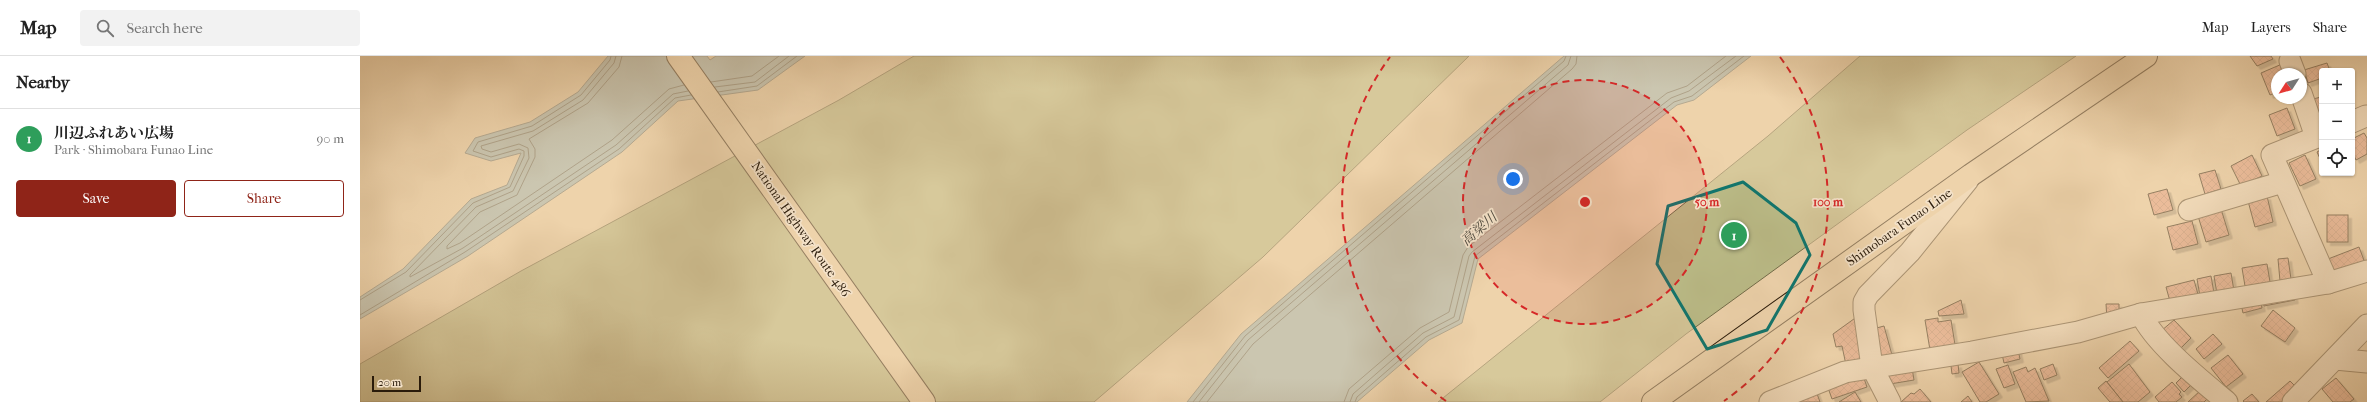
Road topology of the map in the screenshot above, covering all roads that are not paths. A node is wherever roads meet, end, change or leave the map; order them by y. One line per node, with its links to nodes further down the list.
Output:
1 (678, 56): 15 (main road, National Highway Route 486)
2 (2146, 56): 5 (main road, Shimobara Funao Line)
3 (2306, 104): 4 (street)
4 (2319, 136): 6 (street)
5 (1971, 175): 14 (street); 16 (main road, Shimobara Funao Line)
6 (2283, 182): 7 (street); 9 (street)
7 (2189, 210)
8 (2367, 271): 9 (street)
9 (2328, 283): 10 (street)
10 (2141, 314): 14 (street); 19 (street)
11 (2367, 325): 12 (street)
12 (2335, 359): 13 (street); 20 (street)
13 (2367, 362)
14 (1872, 367): 17 (street); 18 (street)
15 (924, 402)
16 (1653, 402)
17 (1770, 402)
18 (1890, 402)
19 (2227, 402)
20 (2293, 402)

